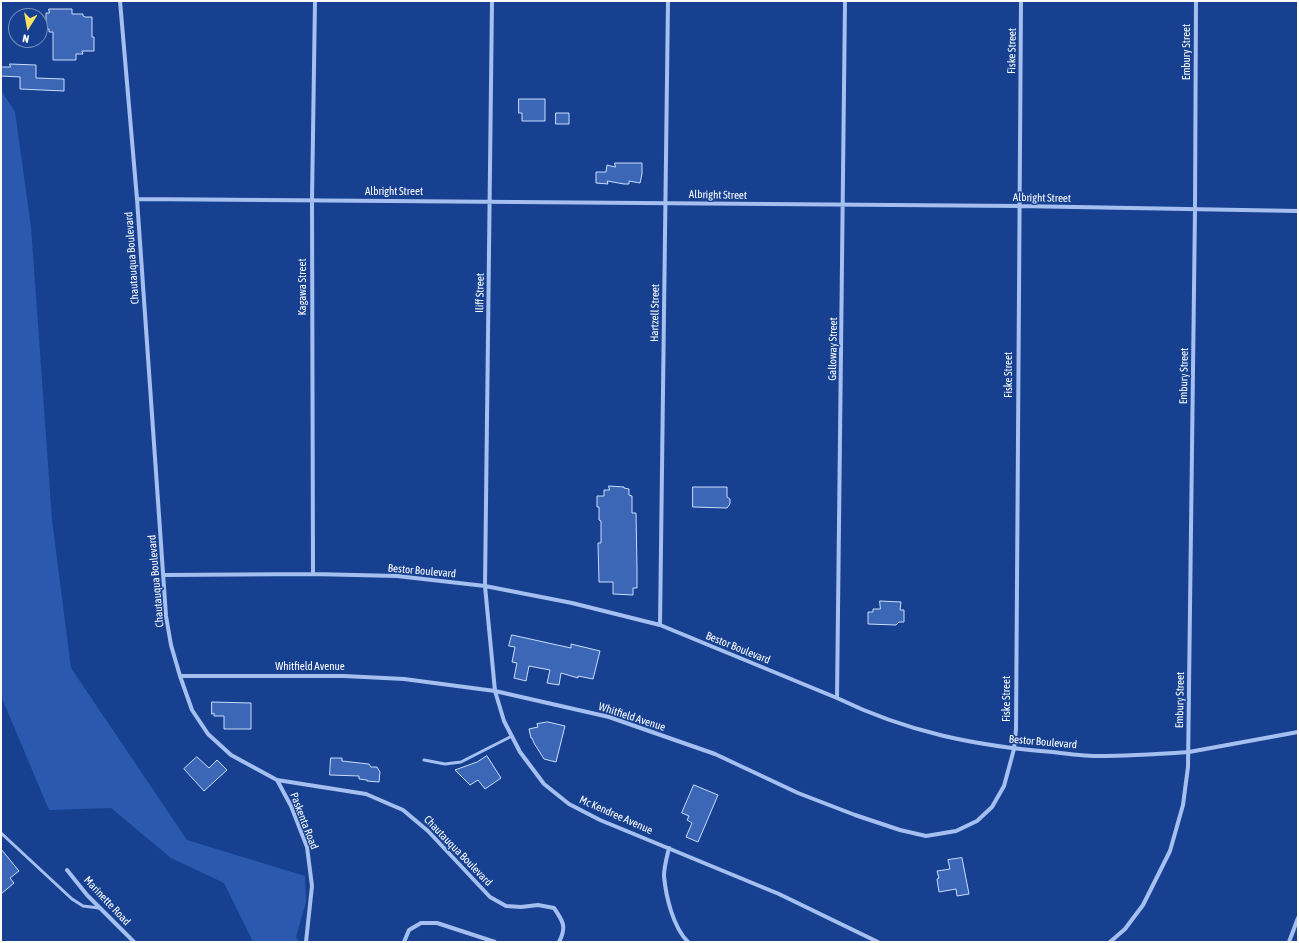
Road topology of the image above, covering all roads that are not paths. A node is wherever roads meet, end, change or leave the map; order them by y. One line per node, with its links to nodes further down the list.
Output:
1 (120, 1): 8 (street, Chautauqua Boulevard)
2 (315, 1): 9 (street, Kagawa Street)
3 (492, 1): 10 (street, Iliff Street)
4 (668, 1): 11 (street, Hartzell Street)
5 (845, 1): 12 (street, Galloway Street)
6 (1021, 1): 13 (street, Fiske Street)
7 (1196, 1): 14 (street, Embury Street)
8 (137, 199): 9 (street, Albright Street); 17 (street, Chautauqua Boulevard)
9 (312, 200): 10 (street, Albright Street); 16 (street, Kagawa Street)
10 (491, 201): 11 (street, Albright Street); 18 (street, Iliff Street)
11 (666, 203): 12 (street, Albright Street); 19 (street, Hartzell Street)
12 (844, 205): 13 (street, Albright Street); 22 (street, Galloway Street)
13 (1019, 206): 14 (street, Albright Street); 25 (street, Fiske Street)
14 (1195, 210): 15 (street, Albright Street); 26 (street, Embury Street)
15 (1298, 212)
16 (313, 574): 17 (street, Bestor Boulevard); 18 (street, Bestor Boulevard)
17 (164, 575): 20 (street, Chautauqua Boulevard)
18 (485, 586): 19 (street, Bestor Boulevard); 21 (street, Mc Kendree Avenue)
19 (660, 625): 22 (street, Bestor Boulevard)
20 (180, 676): 21 (street, Whitfield Avenue); 28 (street, Chautauqua Boulevard)
21 (495, 691): 24 (street, Mc Kendree Avenue); 25 (street, Whitfield Avenue)
22 (837, 698): 25 (street, Bestor Boulevard)
23 (1298, 732): 26 (street, Bestor Boulevard)
24 (512, 736): 27 (lane); 30 (street, Mc Kendree Avenue)
25 (1014, 749): 26 (street, Bestor Boulevard)
26 (1189, 752): 41 (street)
27 (424, 760)
28 (277, 780): 35 (street, Paskenta Road); 38 (street, Chautauqua Boulevard)
29 (1, 833): 32 (lane)
30 (669, 848): 39 (street); 40 (street, Mc Kendree Avenue)
31 (67, 870): 32 (street, Marinette Road)
32 (100, 908): 34 (street, Marinette Road)
33 (1298, 918): 42 (street)
34 (134, 942)
35 (306, 942)
36 (404, 942): 37 (street)
37 (495, 942)
38 (559, 942)
39 (688, 942)
40 (878, 942)
41 (1110, 942)
42 (1289, 942)

